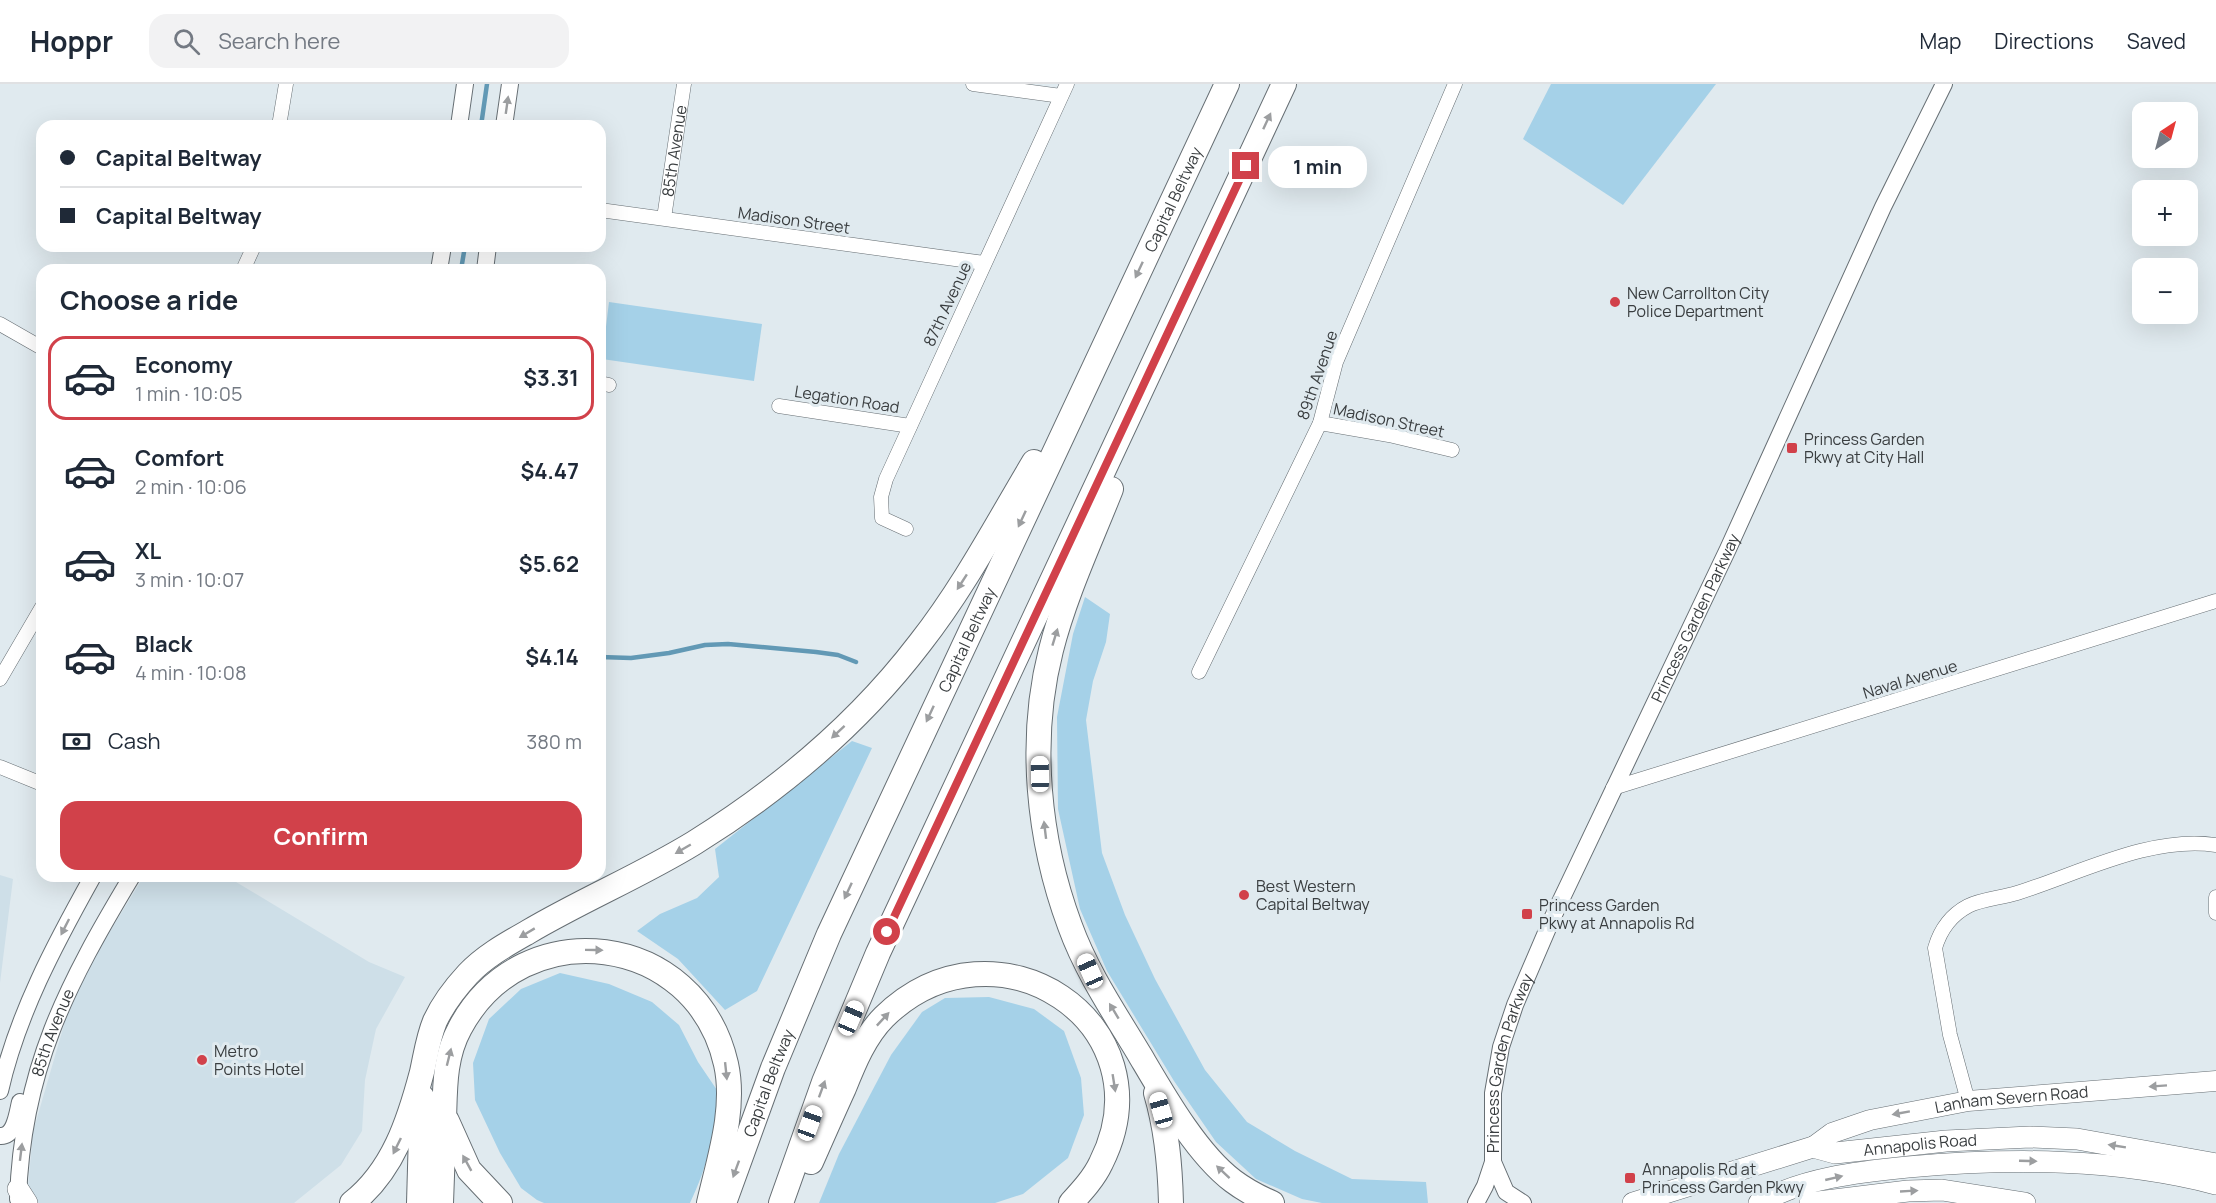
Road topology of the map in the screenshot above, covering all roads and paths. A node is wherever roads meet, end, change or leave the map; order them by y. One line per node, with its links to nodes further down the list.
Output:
1 (286, 84): 11 (street)
2 (465, 84): 12 (street)
3 (510, 84): 13 (street, one-way to 3)
4 (684, 84): 15 (street, 85th Avenue)
5 (973, 84): 10 (street)
6 (1227, 84): 20 (highway, Capital Beltway, one-way to 20)
7 (1284, 84): 17 (highway, one-way to 7)
8 (1455, 84): 22 (street, 89th Avenue)
9 (1944, 84): 32 (street, Princess Garden Parkway)
10 (1064, 90): 16 (street, 87th Avenue)
11 (280, 120)
12 (460, 120)
13 (505, 120)
14 (606, 211): 15 (street, Madison Street)
15 (664, 218): 16 (street, Madison Street)
16 (984, 263): 23 (street, 87th Avenue)
17 (1197, 269): 40 (highway, one-way to 17); 58 (highway, one-way to 17)
18 (0, 324): 19 (street)
19 (36, 345)
20 (1101, 352): 39 (highway, one-way to 39); 57 (highway, Capital Beltway, one-way to 57)
21 (779, 406): 23 (street, Legation Road)
22 (1320, 423): 24 (street, Madison Street); 28 (street, 89th Avenue)
23 (910, 426): 25 (street, 87th Avenue)
24 (1452, 450)
25 (906, 529)
26 (2216, 601): 32 (street, Naval Avenue)
27 (36, 617): 29 (street)
28 (1199, 672)
29 (0, 679)
30 (0, 767): 31 (street)
31 (36, 782)
32 (1613, 789): 47 (street, Princess Garden Parkway)
33 (2216, 845): 43 (street)
34 (90, 882): 42 (street, 85th Avenue, one-way to 42)
35 (128, 882): 38 (street, 85th Avenue)
36 (2216, 897): 37 (street)
37 (2216, 913)
38 (37, 1069): 45 (street); 51 (street, 85th Avenue, one-way to 38)
39 (422, 1071): 52 (highway, one-way to 52); 53 (highway)
40 (1151, 1073): 61 (highway); 62 (highway, one-way to 40)
41 (2216, 1081): 43 (main road, Lanham Severn Road, one-way to 43)
42 (0, 1092)
43 (1968, 1101): 46 (main road, Lanham Severn Road, one-way to 46)
44 (445, 1115): 54 (highway); 55 (highway, one-way to 44); 56 (highway, one-way to 56)
45 (0, 1136)
46 (1813, 1147): 48 (main road, Annapolis Road, one-way to 46); 50 (main road, Annapolis Road)
47 (1493, 1162): 63 (street, Princess Garden Parkway); 64 (street, Princess Garden Parkway)
48 (2216, 1164)
49 (2216, 1184): 67 (main road, Annapolis Road, one-way to 49)
50 (1690, 1185): 65 (main road, Annapolis Road); 66 (main road)
51 (21, 1198)
52 (352, 1203)
53 (419, 1203)
54 (441, 1203)
55 (500, 1203)
56 (709, 1203)
57 (724, 1203)
58 (781, 1203)
59 (793, 1203): 60 (highway, one-way to 60)
60 (1071, 1203)
61 (1171, 1203)
62 (1272, 1203)
63 (1476, 1203)
64 (1522, 1203)
65 (1633, 1203)
66 (1658, 1203)
67 (1759, 1203)
68 (1810, 1203): 69 (main road, one-way to 69)
69 (2025, 1203)

